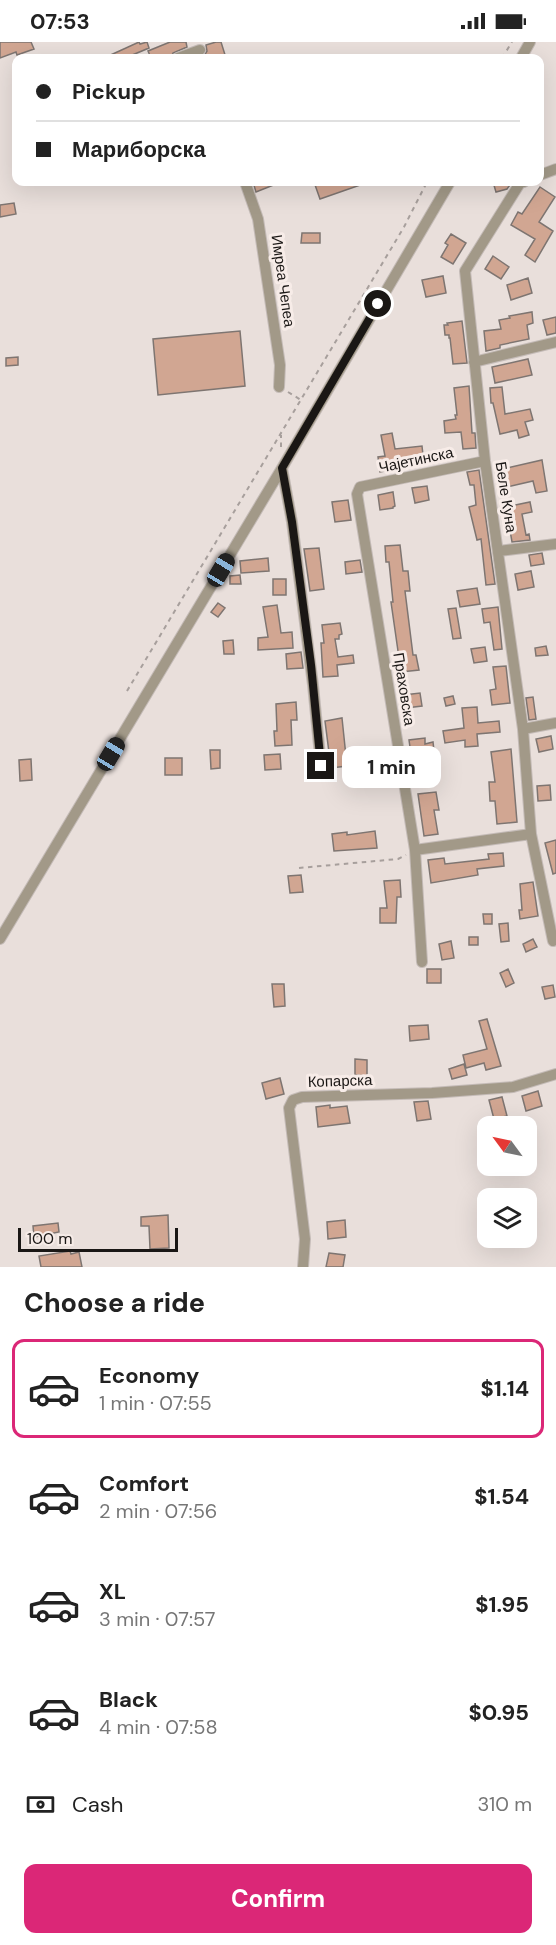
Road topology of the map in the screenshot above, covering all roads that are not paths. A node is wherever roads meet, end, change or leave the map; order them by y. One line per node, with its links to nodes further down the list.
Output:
1 (246, 186): 6 (street, Имреа Чепеа)
2 (448, 186): 8 (street)
3 (518, 186): 5 (street, Беле Куна)
4 (556, 342): 5 (street)
5 (474, 362): 7 (street, Беле Куна)
6 (279, 387)
7 (485, 461): 9 (street, Чајетинска); 11 (street, Беле Куна)
8 (282, 468): 14 (street); 17 (street)
9 (357, 494): 16 (street, Праховска)
10 (556, 543): 11 (street)
11 (499, 551): 13 (street, Беле Куна)
12 (556, 723): 13 (street)
13 (523, 729): 15 (street, Беле Куна)
14 (321, 766)
15 (531, 834): 16 (street); 18 (street, Беле Куна)
16 (415, 850): 19 (street, Праховска)
17 (0, 939)
18 (553, 941)
19 (422, 962)
20 (556, 1074): 21 (street, Копарска)
21 (303, 1267)

